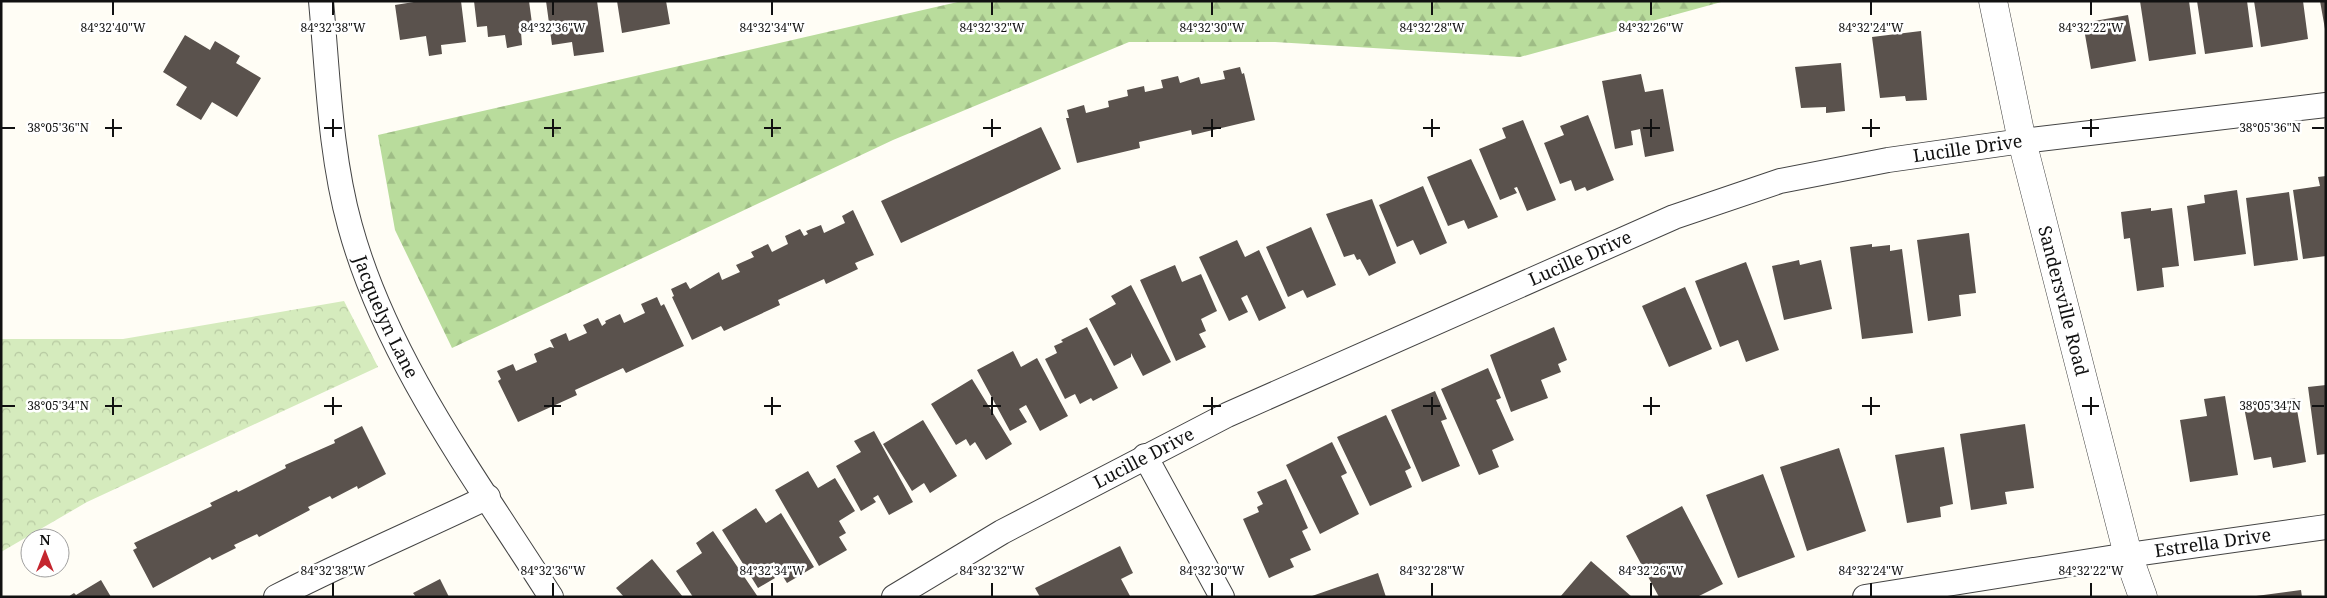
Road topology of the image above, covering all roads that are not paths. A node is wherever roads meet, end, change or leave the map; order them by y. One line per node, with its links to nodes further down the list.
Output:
1 (321, 1): 6 (street, Jacquelyn Lane)
2 (1993, 1): 4 (street, Sandersville Road)
3 (2326, 104): 4 (street, Lucille Drive)
4 (2022, 141): 5 (street, Lucille Drive); 8 (street, Sandersville Road)
5 (1145, 456): 11 (street, Lucille Drive); 12 (street)
6 (488, 497): 9 (street); 10 (street, Jacquelyn Lane)
7 (2326, 527): 8 (street, Estrella Drive)
8 (2128, 555): 13 (street, Estrella Drive); 14 (street, Sandersville Road)
9 (276, 597)
10 (551, 597)
11 (894, 597)
12 (1222, 597)
13 (1865, 597)
14 (2143, 597)

